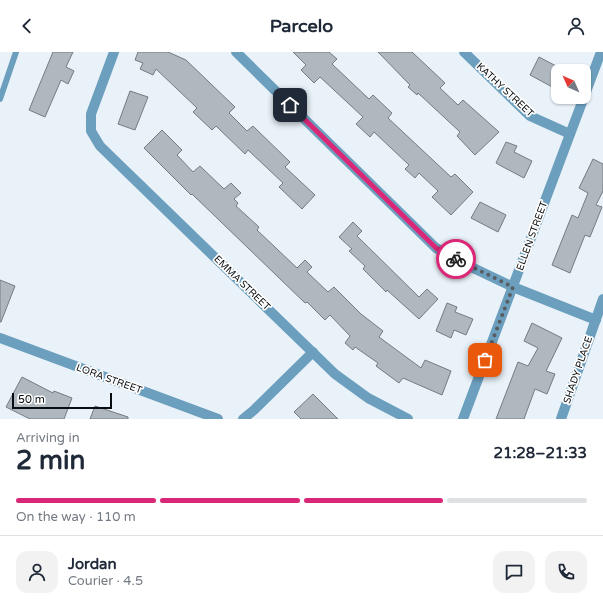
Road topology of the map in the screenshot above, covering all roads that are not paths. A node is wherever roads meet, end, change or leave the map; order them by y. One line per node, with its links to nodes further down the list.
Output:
1 (16, 52): 7 (lane)
2 (114, 52): 14 (street, EMMA STREET)
3 (236, 52): 10 (street)
4 (464, 52): 9 (street, KATHY STREET)
5 (601, 52): 6 (street, ELLEN STREET)
6 (591, 78)
7 (0, 98)
8 (581, 104): 9 (street, ELLEN STREET)
9 (570, 134): 10 (street, ELLEN STREET)
10 (513, 287): 12 (street); 18 (street, ELLEN STREET)
11 (603, 298): 12 (street, SHADY PLACE)
12 (596, 320): 19 (street, SHADY PLACE)
13 (0, 338): 15 (street, LORA STREET)
14 (313, 352): 16 (street); 17 (street, EMMA STREET)
15 (218, 419)
16 (243, 419)
17 (408, 419)
18 (463, 419)
19 (561, 419)

